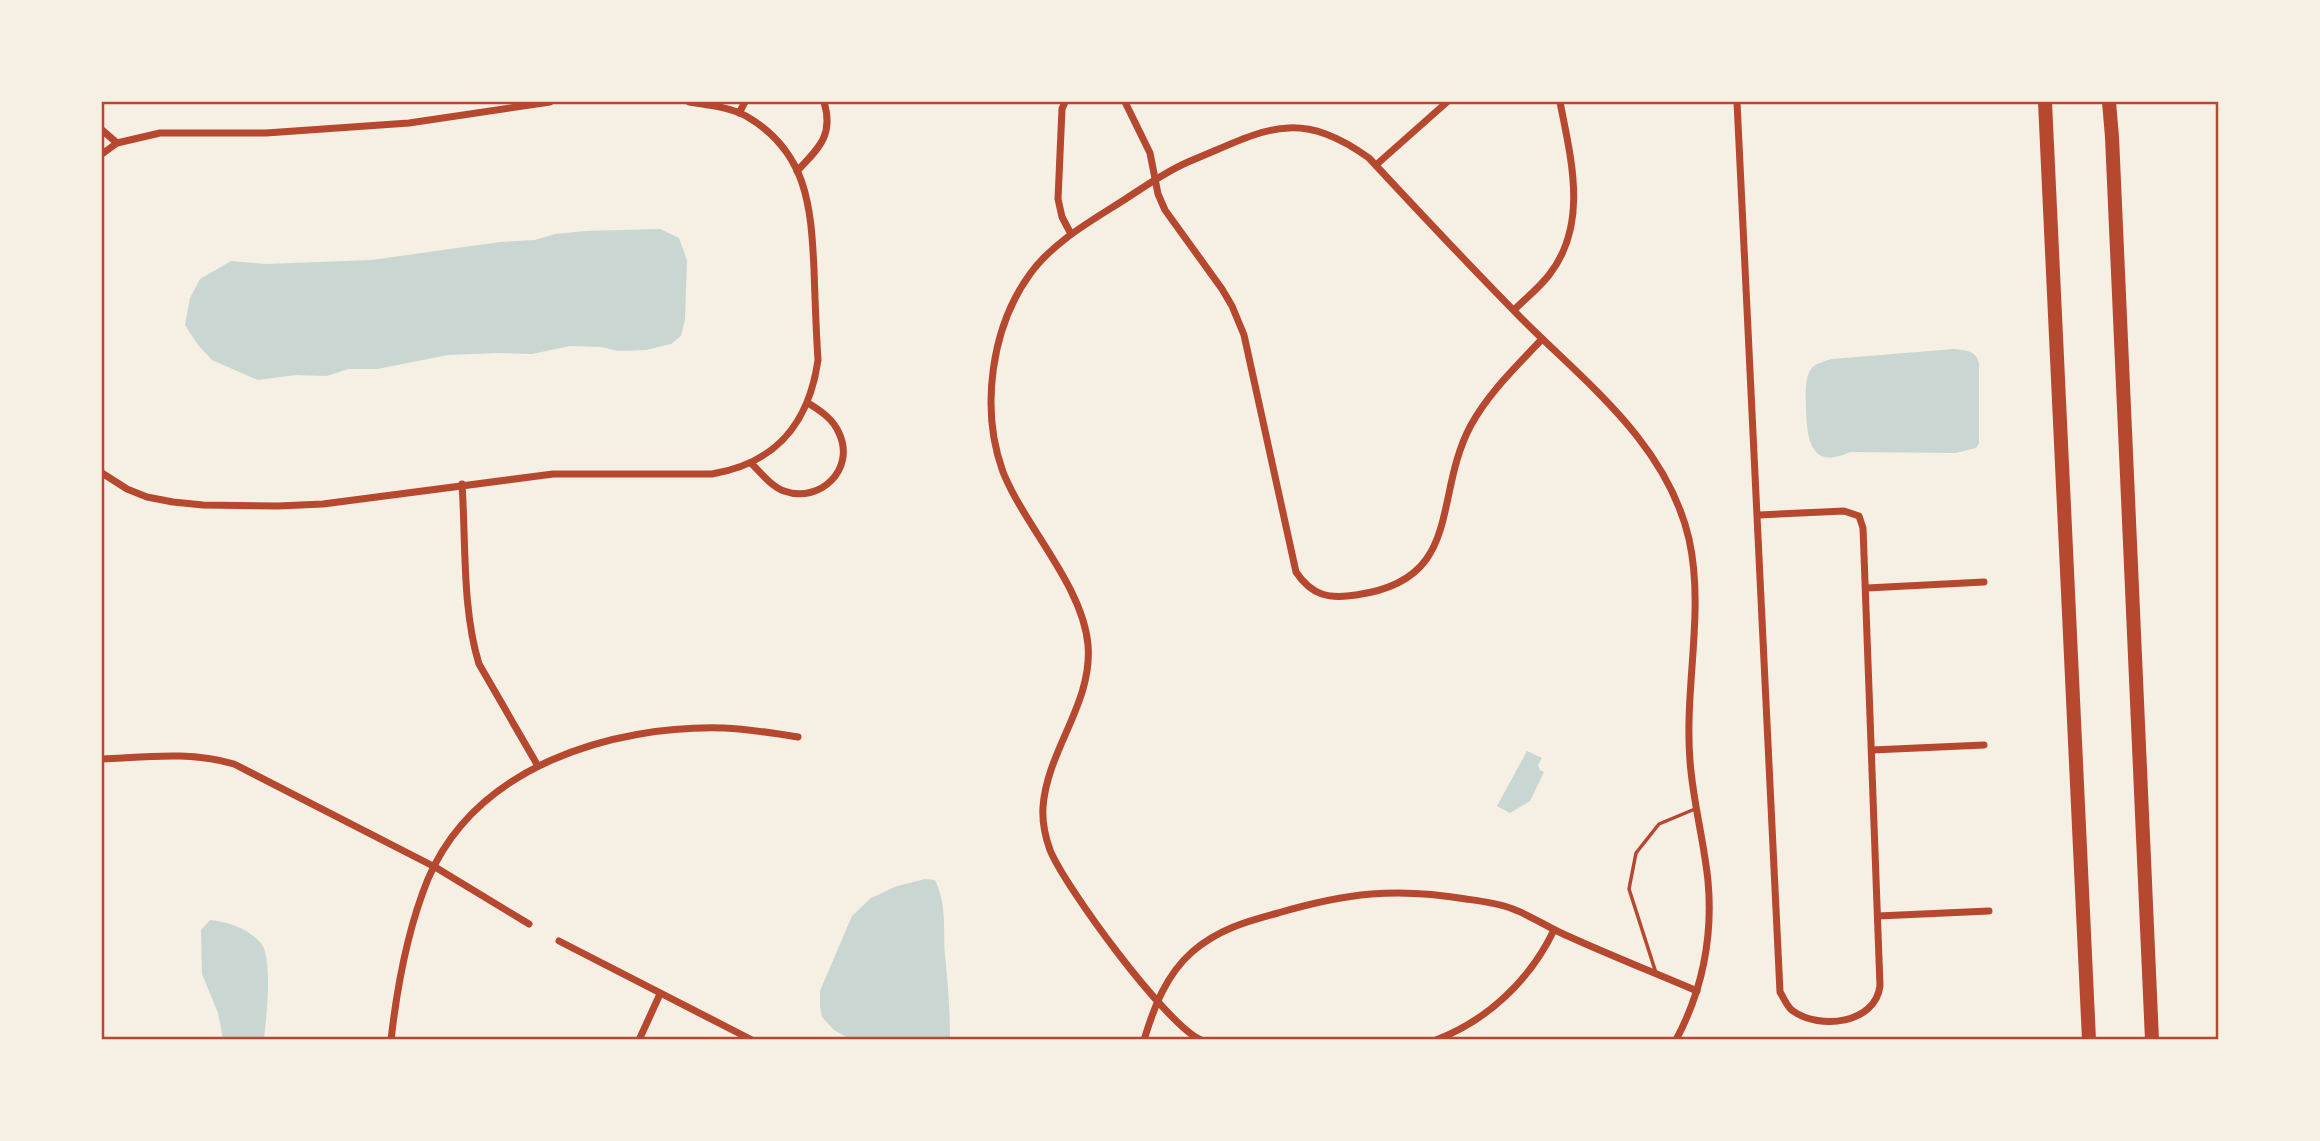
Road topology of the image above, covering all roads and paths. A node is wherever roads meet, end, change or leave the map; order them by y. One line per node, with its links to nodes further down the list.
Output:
1 (550, 102): 17 (street)
2 (689, 102): 14 (street)
3 (745, 102): 14 (street)
4 (824, 102): 21 (street)
5 (1065, 102): 23 (street)
6 (1125, 102): 22 (street)
7 (1447, 102): 20 (street)
8 (1560, 102): 24 (street)
9 (1738, 102): 30 (street)
10 (2035, 102): 19 (highway)
11 (2045, 102): 19 (highway)
12 (2109, 102): 16 (highway)
13 (2116, 102): 16 (highway)
14 (739, 113): 21 (street)
15 (102, 130): 17 (street)
16 (2112, 137): 57 (highway)
17 (117, 144): 18 (street)
18 (102, 154)
19 (2047, 160): 56 (highway)
20 (1376, 165): 22 (street); 24 (street)
21 (797, 171): 26 (street)
22 (1155, 181): 23 (street); 25 (street)
23 (1070, 234): 48 (street)
24 (1514, 310): 25 (street)
25 (1542, 339): 38 (street)
26 (808, 403): 27 (street); 27 (street)
27 (751, 463): 29 (street)
28 (102, 472): 29 (street)
29 (463, 484): 37 (street)
30 (1759, 515): 32 (street); 41 (street)
31 (1984, 582): 32 (street)
32 (1867, 588): 35 (street)
33 (798, 737): 37 (street)
34 (1983, 745): 35 (street)
35 (1872, 750): 41 (street)
36 (102, 759): 39 (street)
37 (538, 766): 39 (street)
38 (1695, 809): 45 (lane); 46 (street)
39 (435, 867): 42 (street); 49 (street)
40 (1989, 911): 41 (street)
41 (1878, 916)
42 (529, 924)
43 (1554, 930): 45 (street); 48 (street); 54 (street)
44 (559, 941): 47 (street)
45 (1656, 973): 46 (street)
46 (1697, 990): 55 (street)
47 (660, 994): 50 (street); 51 (street)
48 (1157, 1001): 52 (street); 53 (street)
49 (391, 1040)
50 (639, 1040)
51 (752, 1040)
52 (1144, 1040)
53 (1201, 1040)
54 (1436, 1040)
55 (1676, 1040)
56 (2089, 1040)
57 (2152, 1040)

